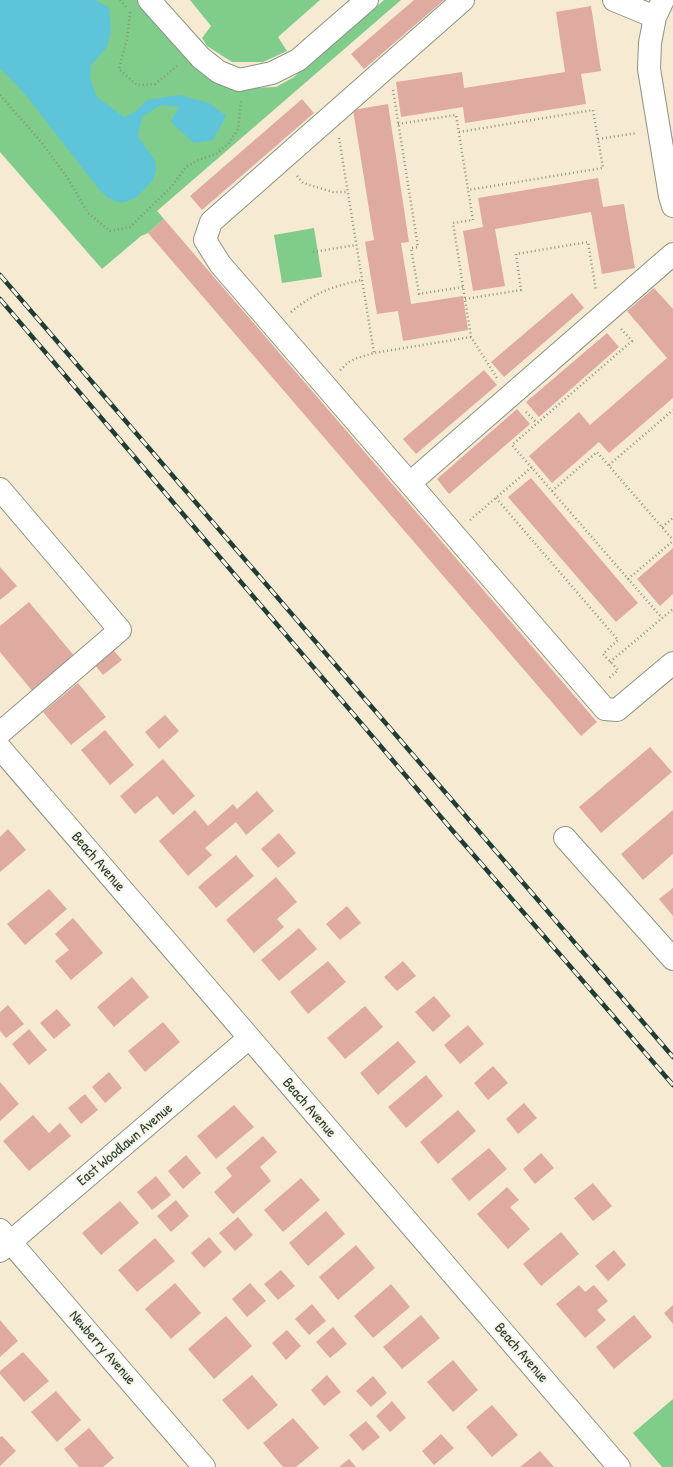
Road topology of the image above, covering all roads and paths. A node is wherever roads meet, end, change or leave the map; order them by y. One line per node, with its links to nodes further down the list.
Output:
1 (120, 0): 7 (path)
2 (149, 0): 3 (street)
3 (367, 0)
4 (463, 0): 20 (street)
5 (614, 0): 6 (street)
6 (659, 9): 23 (street)
7 (130, 12): 8 (path); 10 (path)
8 (136, 18)
9 (172, 60): 10 (path)
10 (177, 66): 11 (path)
11 (183, 70)
12 (392, 86): 15 (path)
13 (0, 95): 14 (path)
14 (241, 99)
15 (398, 124): 17 (path); 28 (path)
16 (338, 131): 22 (path)
17 (459, 132): 19 (path); 21 (path)
18 (641, 132): 19 (path)
19 (598, 139): 21 (path)
20 (282, 158): 22 (path); 31 (street)
21 (468, 190): 28 (path)
22 (348, 192): 24 (path)
23 (673, 206)
24 (356, 245): 25 (path); 27 (path)
25 (313, 252)
26 (673, 254): 36 (street)
27 (362, 280): 31 (path); 34 (path)
28 (463, 287): 30 (path)
29 (597, 294): 30 (path)
30 (465, 300): 33 (path)
31 (274, 326): 35 (street)
32 (619, 326): 39 (path)
33 (472, 337): 34 (path); 36 (path)
34 (374, 353): 35 (path)
35 (323, 383): 40 (street)
36 (511, 396): 40 (street)
37 (673, 410): 38 (path)
38 (609, 465): 42 (path); 45 (path)
39 (532, 467): 42 (path); 43 (path)
40 (410, 483): 46 (street)
41 (0, 489): 54 (street)
42 (552, 491): 48 (path)
43 (496, 498): 46 (path); 51 (path)
44 (673, 518): 45 (path)
45 (662, 527): 47 (path)
46 (454, 534): 53 (street)
47 (673, 540): 48 (path)
48 (628, 579): 50 (path)
49 (673, 608): 50 (path)
50 (662, 618): 51 (path)
51 (610, 662): 53 (path)
52 (673, 663): 53 (street)
53 (591, 693)
54 (0, 733)
55 (0, 748): 58 (street, Beach Avenue)
56 (565, 838): 57 (street)
57 (673, 958)
58 (249, 1038): 59 (street, East Woodlawn Avenue); 61 (street, Beach Avenue)
59 (4, 1241): 60 (street, Newberry Avenue)
60 (204, 1467)
61 (619, 1467)

